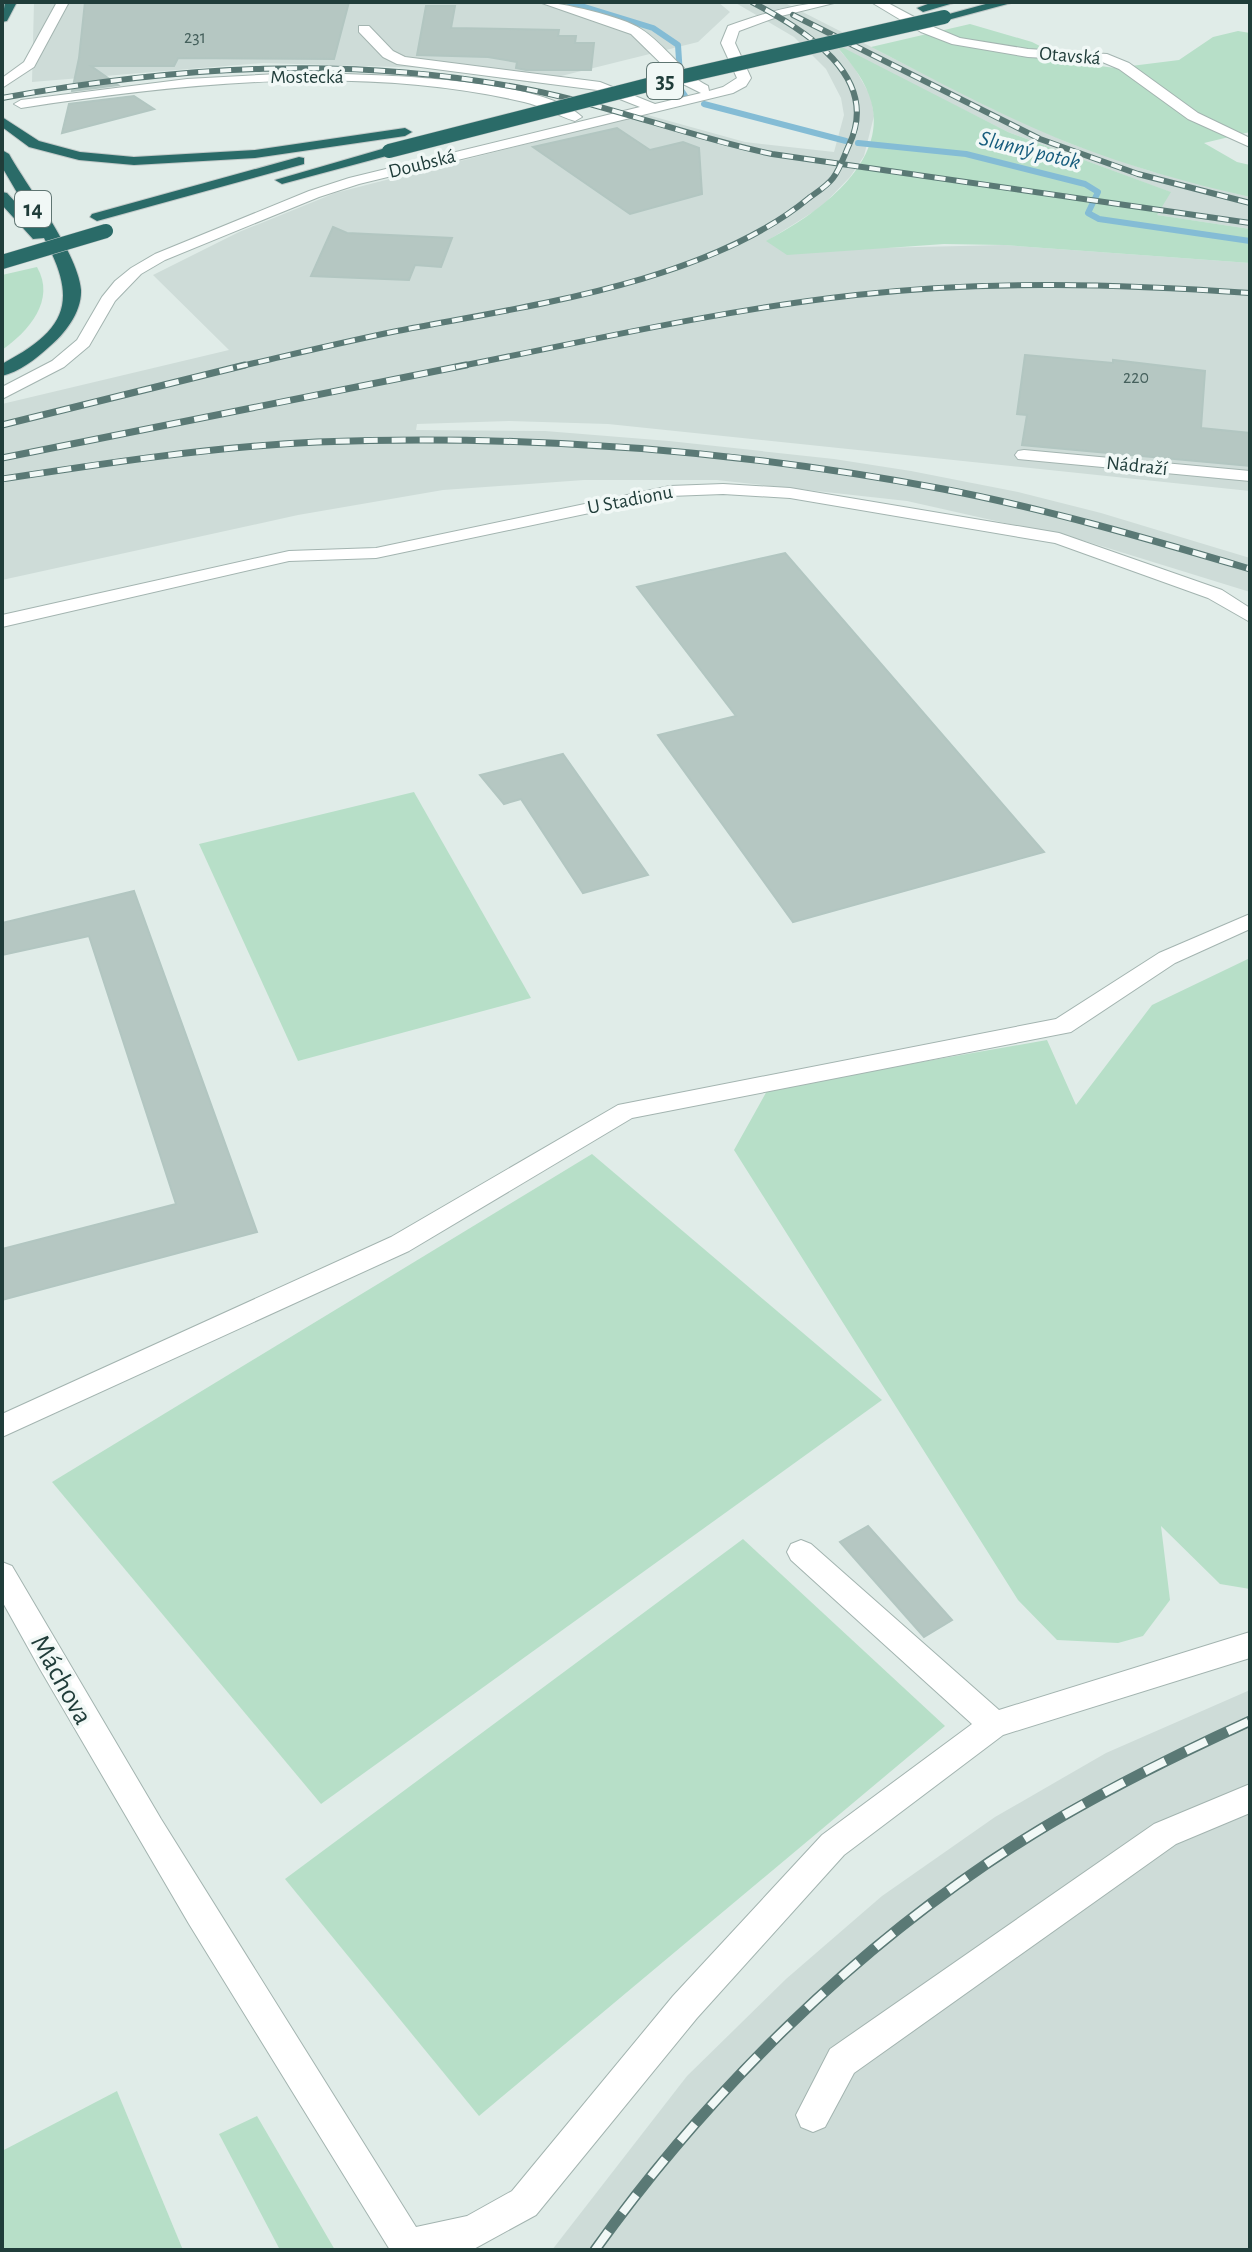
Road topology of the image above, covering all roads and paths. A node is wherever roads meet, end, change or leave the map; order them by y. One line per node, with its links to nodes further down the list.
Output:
1 (11, 2): 8 (highway)
2 (63, 2): 10 (street)
3 (545, 2): 11 (street)
4 (832, 2): 11 (street, Doubská)
5 (877, 2): 17 (street, Otavská)
6 (951, 2): 16 (highway, 35)
7 (1008, 3): 21 (highway, 35, bridge)
8 (2, 18)
9 (364, 29): 13 (street)
10 (2, 84)
11 (714, 94): 13 (street, Doubská)
12 (21, 104): 15 (street, Mostecká)
13 (656, 109): 15 (street, Doubská)
14 (2, 121): 16 (highway, 35)
15 (587, 125): 24 (street, Doubská)
16 (371, 139): 20 (highway, 35)
17 (1250, 143)
18 (2, 154): 22 (highway, 14)
19 (2, 196): 22 (highway, 14)
20 (16, 241)
21 (2, 262)
22 (64, 265): 23 (highway)
23 (2, 371)
24 (2, 394)
25 (1024, 455): 26 (street, Nádraží)
26 (1250, 476)
27 (1250, 616): 28 (street, U Stadionu)
28 (2, 621)
29 (1250, 921): 30 (street)
30 (2, 1426)
31 (801, 1552): 34 (street)
32 (2, 1574): 34 (street, Máchova)
33 (1250, 1645): 34 (street)
34 (994, 1725)
35 (1250, 1798): 36 (street)
36 (813, 2115)

